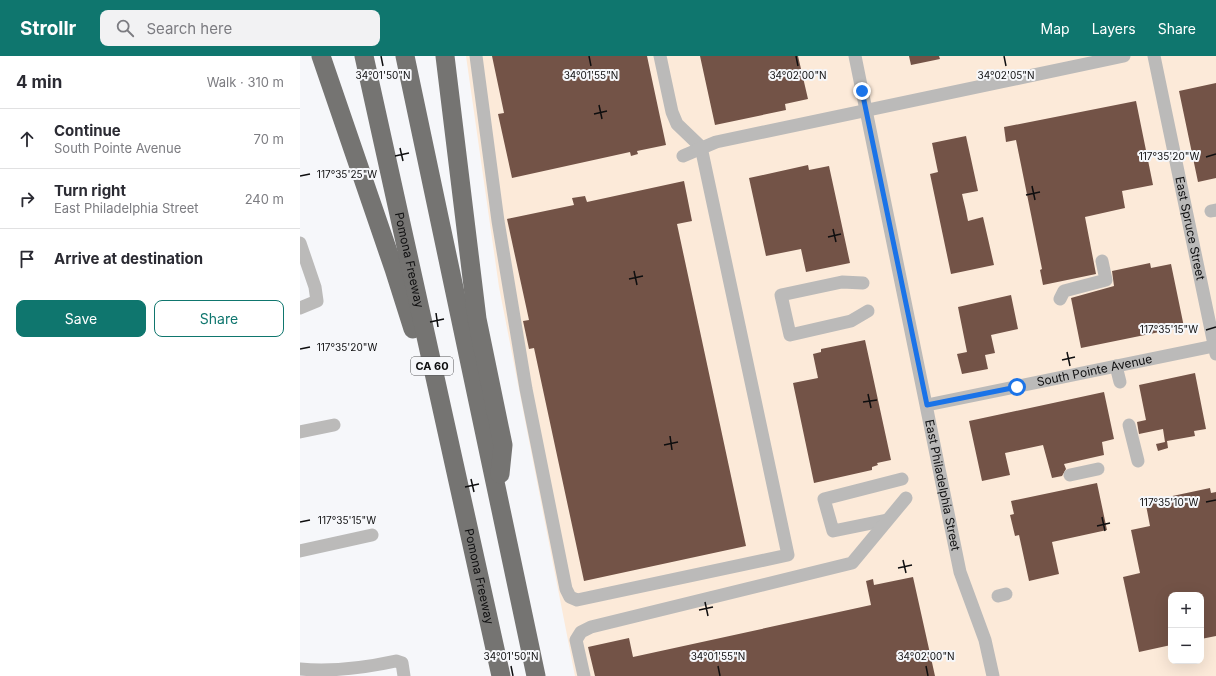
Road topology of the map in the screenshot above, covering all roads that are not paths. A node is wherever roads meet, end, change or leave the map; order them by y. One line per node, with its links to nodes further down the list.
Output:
1 (320, 56): 26 (highway)
2 (364, 56): 26 (highway, Pomona Freeway / CA 60)
3 (405, 56): 31 (highway, CA 60)
4 (445, 56): 31 (highway)
5 (476, 56): 11 (street)
6 (660, 56): 11 (street)
7 (855, 56): 10 (street, East Philadelphia Street)
8 (1124, 56): 10 (street)
9 (1154, 56): 19 (street, East Spruce Street)
10 (866, 112): 11 (street); 22 (street, East Philadelphia Street)
11 (701, 147): 12 (street)
12 (683, 156)
13 (300, 242): 17 (street)
14 (1102, 261): 16 (street)
15 (863, 283): 18 (street)
16 (1060, 299)
17 (300, 308)
18 (868, 311)
19 (1215, 350): 20 (street, South Pointe Avenue)
20 (1116, 366): 21 (street); 22 (street, South Pointe Avenue)
21 (1120, 382)
22 (927, 405): 41 (street, East Philadelphia Street)
23 (334, 425): 25 (street)
24 (1129, 425): 27 (street)
25 (300, 432)
26 (452, 454): 38 (highway, Pomona Freeway / CA 60)
27 (1138, 461)
28 (1098, 469): 29 (street)
29 (1070, 475)
30 (902, 479): 33 (street)
31 (498, 493): 39 (highway, CA 60)
32 (906, 498): 33 (street)
33 (887, 520): 40 (street)
34 (372, 535): 35 (street)
35 (300, 551)
36 (300, 669): 37 (street)
37 (403, 670)
38 (501, 676)
39 (536, 676)
40 (584, 676)
41 (993, 676)

